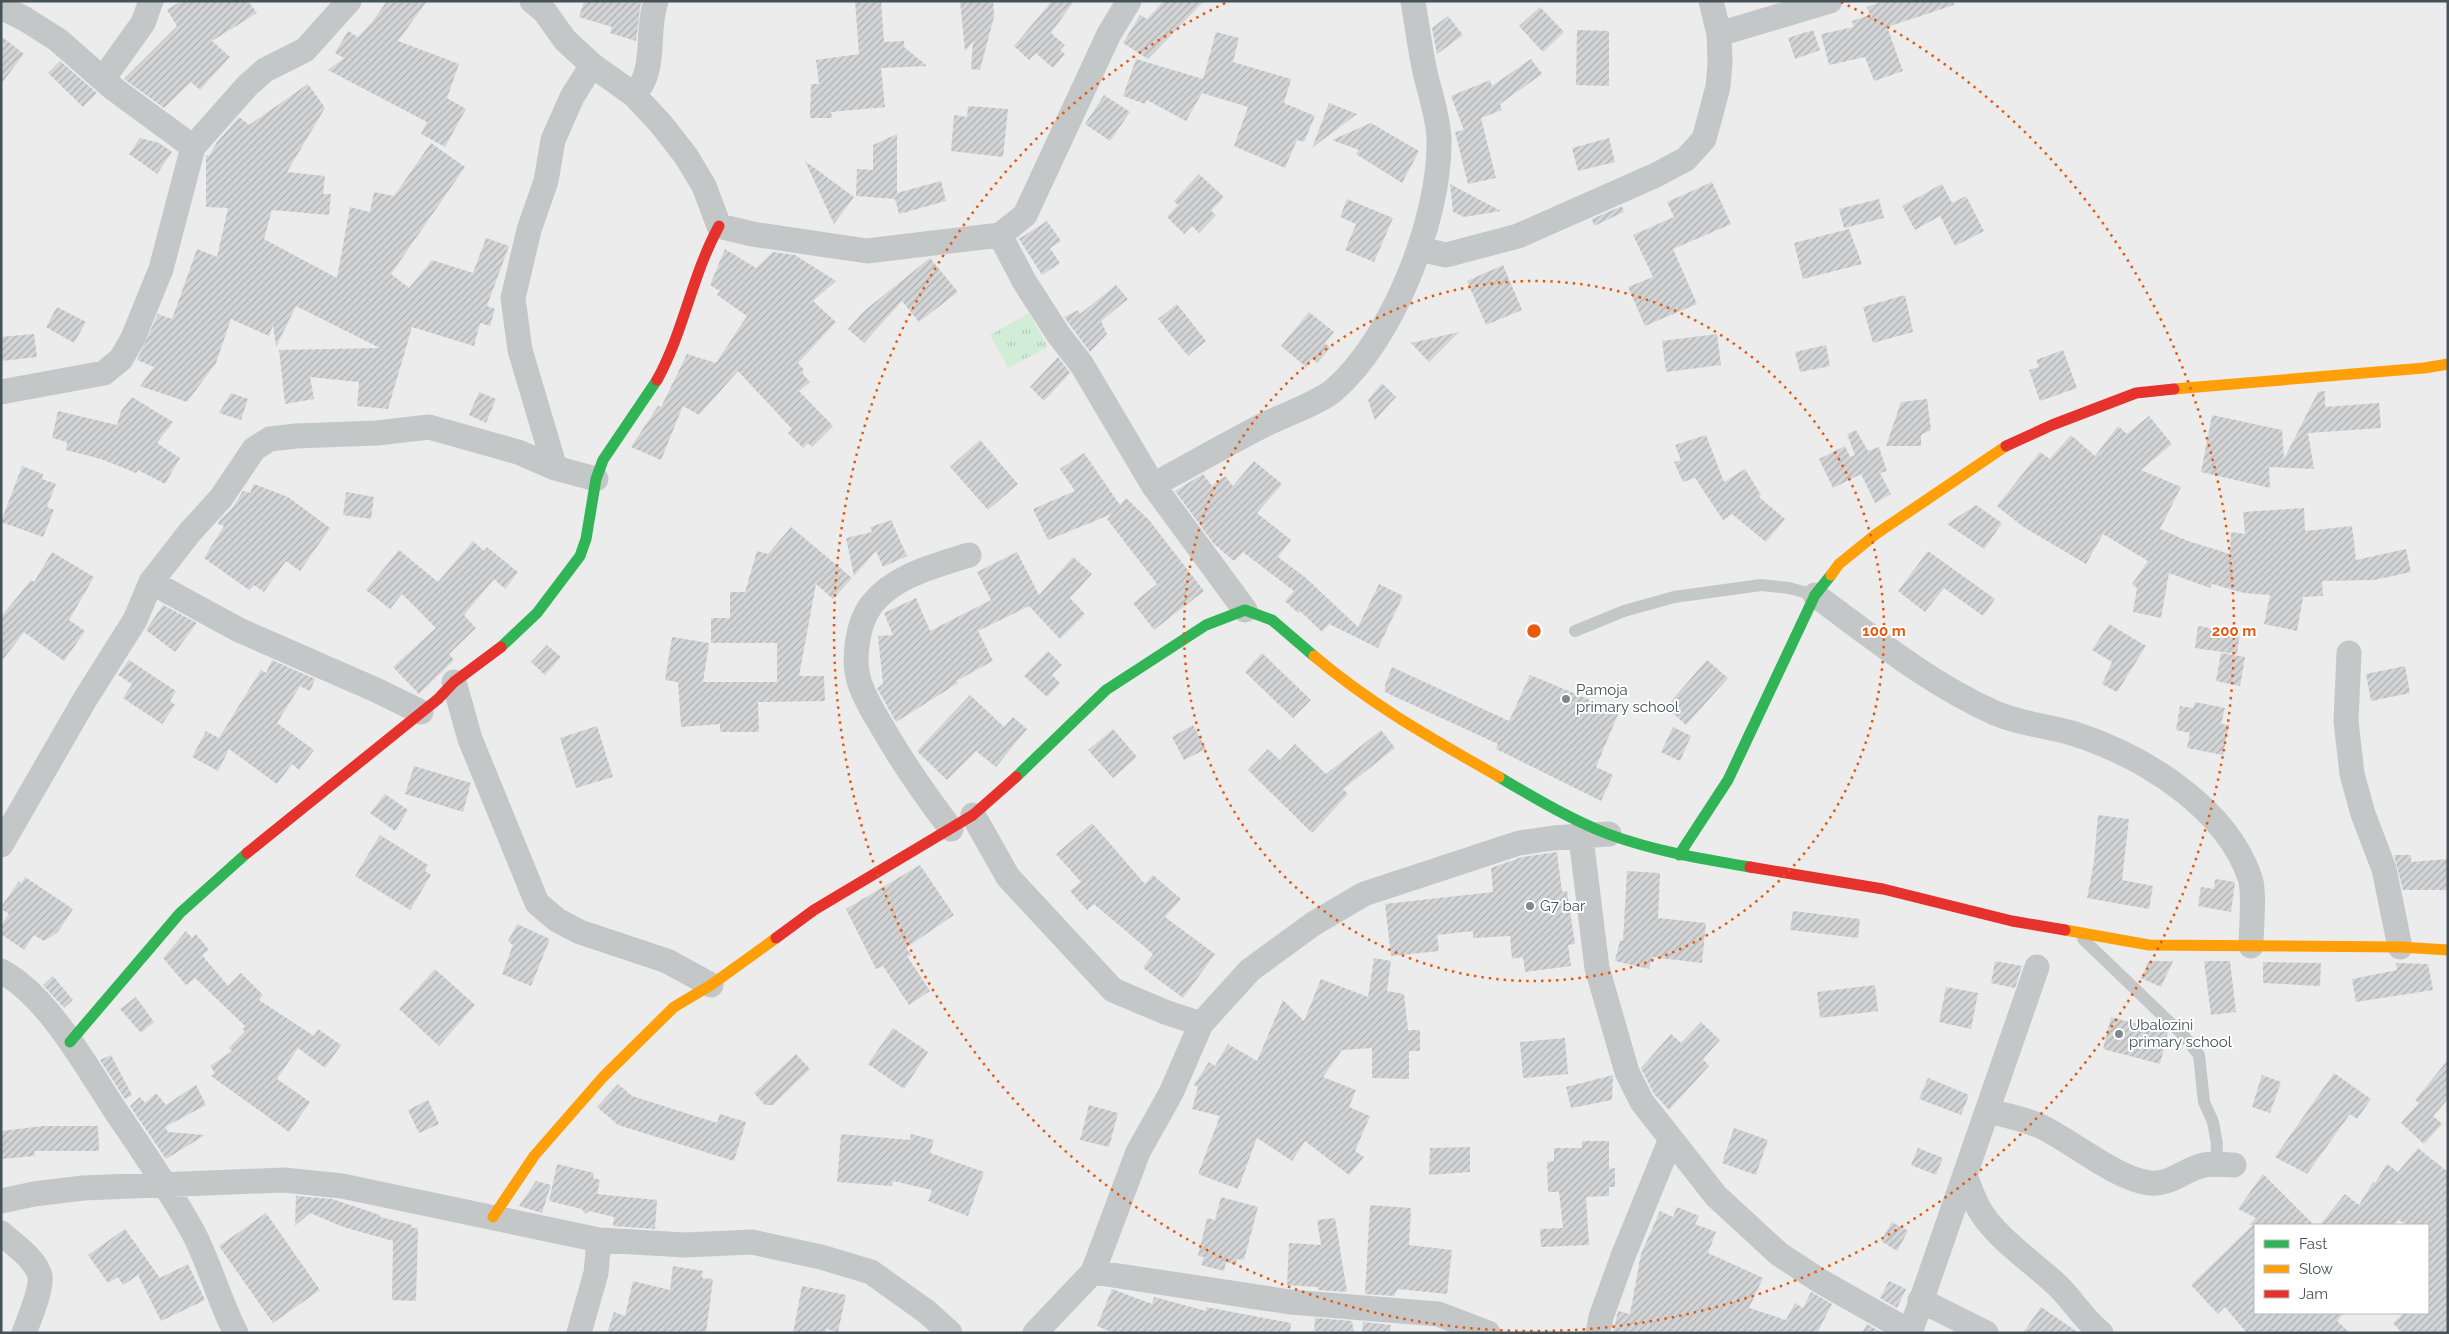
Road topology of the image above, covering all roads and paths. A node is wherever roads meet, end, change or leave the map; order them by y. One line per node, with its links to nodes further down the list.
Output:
1 (151, 1): 12 (street)
2 (349, 1): 14 (street)
3 (656, 1): 13 (street)
4 (1129, 1): 16 (street)
5 (1413, 1): 17 (street)
6 (1711, 1): 10 (street)
7 (1830, 1): 10 (street)
8 (542, 5): 11 (street)
9 (1, 7): 12 (street)
10 (1719, 34): 17 (street)
11 (592, 65): 13 (street); 20 (street)
12 (103, 79): 14 (street)
13 (634, 96): 15 (street)
14 (193, 147): 19 (street)
15 (718, 226): 16 (street); 21 (street)
16 (1000, 235): 22 (street)
17 (1419, 250): 22 (street)
18 (2448, 364): 25 (street)
19 (1, 392)
20 (555, 468): 21 (street); 24 (street)
21 (596, 479): 29 (street)
22 (1153, 485): 26 (street)
23 (969, 555): 32 (street)
24 (151, 582): 30 (street); 35 (street)
25 (1815, 596): 27 (lane); 36 (street); 38 (street)
26 (1245, 610): 31 (street); 33 (street)
27 (1575, 630)
28 (2349, 653): 39 (street)
29 (454, 682): 30 (street); 43 (street)
30 (421, 712): 45 (street)
31 (972, 815): 32 (street); 44 (street)
32 (951, 829): 43 (street)
33 (1609, 834): 34 (street); 36 (street)
34 (1581, 838): 44 (street); 47 (street)
35 (1, 845)
36 (1679, 855): 37 (street)
37 (2076, 932): 38 (street); 48 (lane)
38 (2251, 946): 39 (street)
39 (2400, 947): 40 (street)
40 (2448, 950)
41 (2037, 967): 46 (street)
42 (1, 971): 45 (street)
43 (711, 985): 52 (street)
44 (1201, 1024): 55 (street)
45 (70, 1042): 50 (street)
46 (1987, 1111): 48 (street); 49 (street)
47 (1671, 1139): 57 (street); 64 (street)
48 (2225, 1165)
49 (1965, 1175): 56 (street); 66 (street)
50 (165, 1185): 51 (street); 52 (street); 59 (street)
51 (1, 1201)
52 (493, 1217): 54 (street)
53 (1, 1233): 58 (street)
54 (599, 1240): 60 (street); 61 (street)
55 (1093, 1272): 62 (street); 63 (street)
56 (1920, 1300): 57 (street); 65 (street)
57 (1910, 1332)
58 (24, 1333)
59 (236, 1333)
60 (579, 1333)
61 (950, 1333)
62 (1035, 1333)
63 (1488, 1333)
64 (1598, 1333)
65 (1986, 1333)
66 (2101, 1333)

